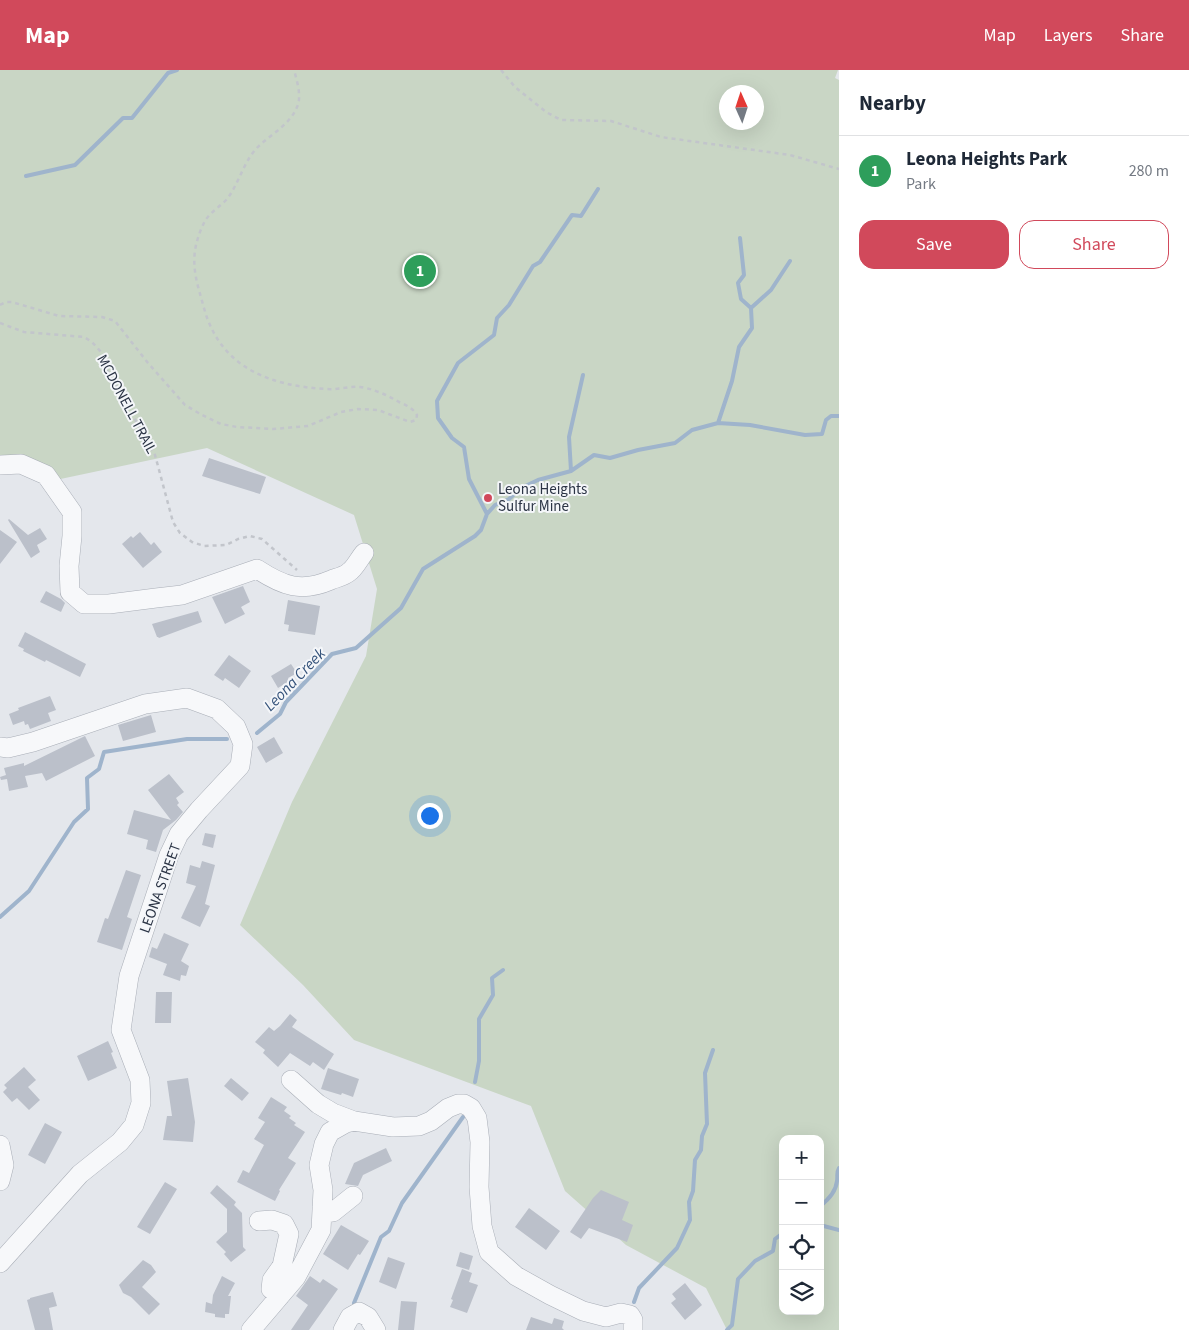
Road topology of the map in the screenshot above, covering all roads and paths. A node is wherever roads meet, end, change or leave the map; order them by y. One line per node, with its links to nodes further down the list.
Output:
1 (294, 70): 4 (path)
2 (501, 70): 3 (path)
3 (839, 168)
4 (0, 305)
5 (0, 323): 8 (path, MCDONELL TRAIL)
6 (0, 465): 7 (street)
7 (364, 553)
8 (302, 572)
9 (0, 747): 17 (street, LEONA STREET)
10 (291, 1080): 11 (street)
11 (354, 1121): 15 (street); 22 (street)
12 (0, 1145): 13 (street)
13 (0, 1181)
14 (353, 1196): 15 (street)
15 (322, 1207): 18 (street)
16 (259, 1221): 18 (street)
17 (0, 1263)
18 (280, 1296): 19 (street)
19 (251, 1330)
20 (343, 1330): 21 (street)
21 (376, 1330)
22 (633, 1330)

